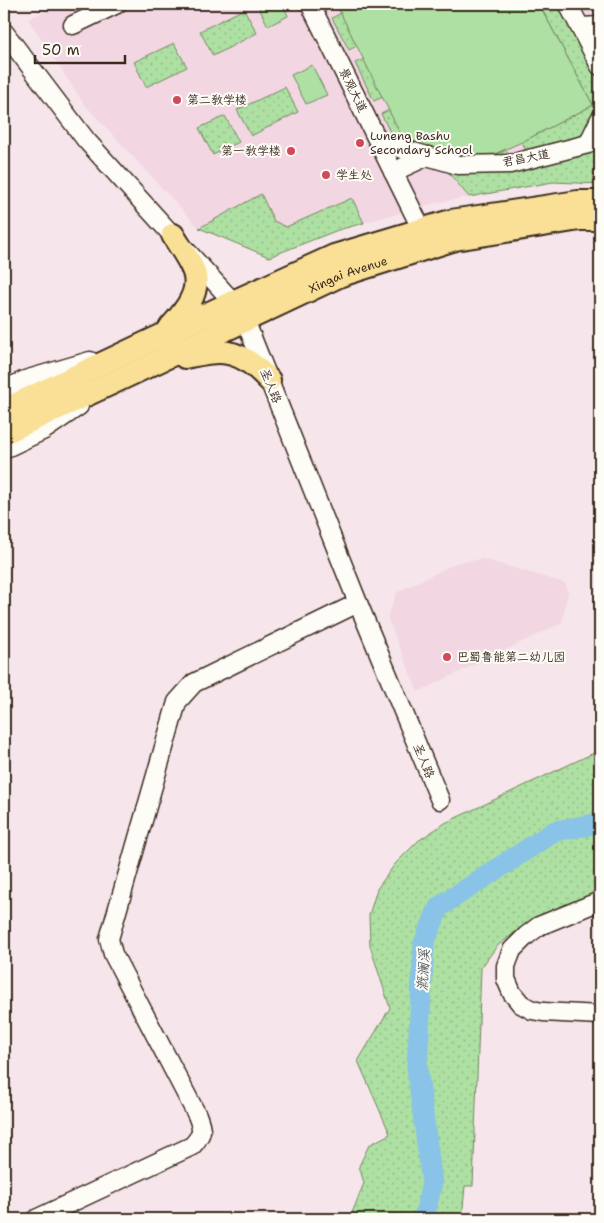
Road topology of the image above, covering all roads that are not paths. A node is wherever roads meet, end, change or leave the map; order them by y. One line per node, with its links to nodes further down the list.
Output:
1 (117, 4): 4 (street)
2 (310, 4): 10 (street, 景观大道)
3 (568, 4): 6 (street)
4 (73, 25)
5 (600, 26): 6 (street)
6 (580, 27): 8 (street)
7 (4, 32): 16 (street, 圣人路)
8 (600, 66)
9 (600, 119): 11 (street, 君昌大道)
10 (379, 142): 11 (street, 君昌大道); 12 (street, 景观大道)
11 (428, 156): 12 (street)
12 (394, 172): 15 (street, 景观大道)
13 (600, 202): 15 (main road, Xingai Avenue)
14 (600, 219): 18 (main road, Xingai Avenue)
15 (422, 230): 17 (main road, Xingai Avenue)
16 (172, 235): 17 (street, 圣人路); 19 (main road)
17 (233, 302): 18 (street, 圣人路); 19 (main road, Xingai Avenue)
18 (245, 320): 21 (main road, Xingai Avenue); 22 (street, 圣人路)
19 (165, 334): 20 (main road, Xingai Avenue)
20 (134, 348): 24 (street, Xingai Avenue); 25 (main road, Xingai Avenue)
21 (156, 362): 22 (main road); 23 (main road, Xingai Avenue)
22 (269, 380): 28 (street, 圣人路)
23 (112, 383): 26 (main road, Xingai Avenue); 27 (street, Xingai Avenue)
24 (4, 390)
25 (4, 410)
26 (4, 433)
27 (4, 449)
28 (358, 603): 29 (street, 圣人路); 32 (street)
29 (440, 800)
30 (600, 901): 31 (street)
31 (600, 1015)
32 (36, 1219)

